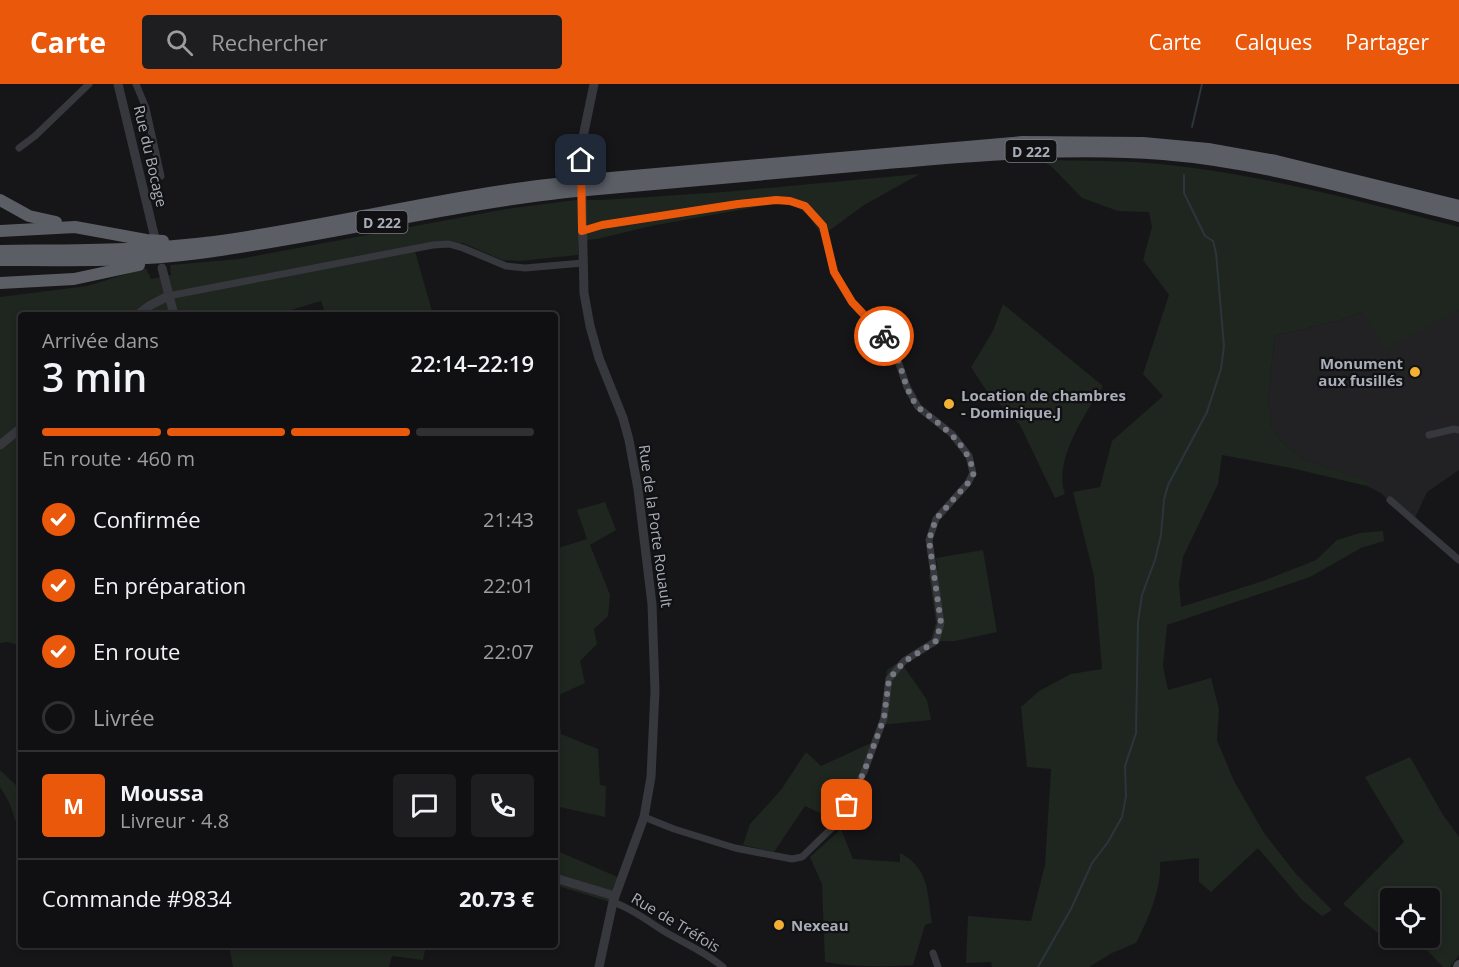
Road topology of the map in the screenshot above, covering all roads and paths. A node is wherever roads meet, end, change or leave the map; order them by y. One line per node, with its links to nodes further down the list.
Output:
1 (89, 84): 5 (street)
2 (118, 84): 15 (street, Rue du Bocage)
3 (136, 84): 6 (street)
4 (594, 84): 14 (street, Rue de la Porte Rouault)
5 (19, 148)
6 (161, 176)
7 (598, 184): 8 (highway, D 222, bridge); 10 (highway, D 222); 11 (highway, D 222)
8 (566, 187): 16 (highway, D 222); 18 (highway, D 222)
9 (0, 200): 12 (highway)
10 (1459, 206)
11 (1459, 216)
12 (75, 227): 13 (highway); 16 (highway)
13 (0, 231)
14 (582, 231): 20 (street, Rue de la Porte Rouault); 34 (street)
15 (154, 234)
16 (215, 242): 17 (highway, D 222)
17 (0, 250)
18 (198, 254): 19 (highway, D 222); 22 (highway)
19 (0, 260)
20 (583, 263): 25 (street); 34 (street, Rue de la Porte Rouault)
21 (162, 268): 25 (street)
22 (74, 279): 23 (highway); 24 (highway)
23 (0, 283)
24 (0, 290)
25 (168, 296): 26 (street); 27 (street)
26 (141, 312)
27 (173, 312)
28 (18, 430): 31 (street)
29 (1459, 430): 30 (street)
30 (1429, 435)
31 (0, 445)
32 (1390, 500): 33 (street)
33 (1459, 560)
34 (644, 817): 36 (street, Rue de la Porte Rouault)
35 (558, 879): 36 (street)
36 (614, 899): 38 (street, Rue de la Porte Rouault); 39 (street, Rue de Tréfois)
37 (933, 953): 40 (street)
38 (599, 967)
39 (723, 967)
40 (938, 967)

